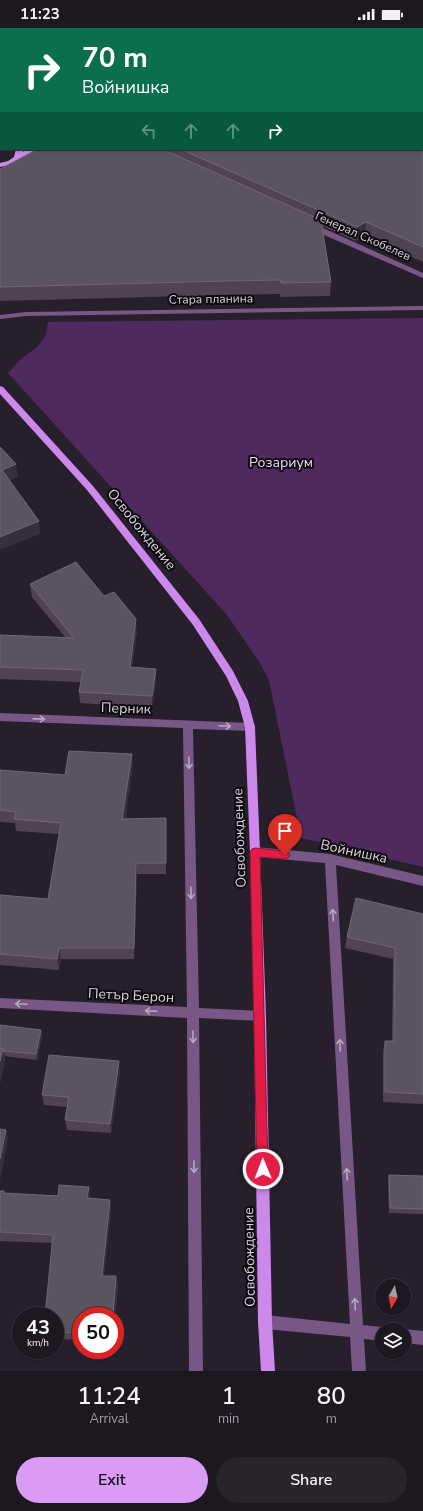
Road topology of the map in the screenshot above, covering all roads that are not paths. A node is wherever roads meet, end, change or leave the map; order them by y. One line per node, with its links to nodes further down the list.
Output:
1 (20, 150): 3 (main road)
2 (32, 150): 3 (main road)
3 (16, 159): 4 (main road)
4 (1, 166)
5 (307, 224): 6 (street, Генерал Скобелев)
6 (423, 276)
7 (423, 308): 8 (street, Стара планина)
8 (0, 317)
9 (0, 389): 12 (main road, Освобождение)
10 (0, 717): 11 (street, Перник, one-way to 11)
11 (188, 724): 12 (street, Перник, one-way to 12); 17 (street, one-way to 17)
12 (250, 727): 13 (main road, Освобождение)
13 (255, 852): 14 (street, Войнишка); 18 (main road, Освобождение)
14 (330, 859): 15 (street, Войнишка); 20 (street, one-way to 14)
15 (423, 881)
16 (0, 1003): 17 (street, Петър Берон, one-way to 16)
17 (193, 1013): 18 (street, Петър Берон); 24 (street, one-way to 24)
18 (260, 1016): 19 (main road, Освобождение)
19 (265, 1322): 20 (street); 25 (main road, Освобождение)
20 (356, 1332): 21 (street); 26 (street)
21 (375, 1333)
22 (411, 1337): 23 (street)
23 (423, 1338)
24 (196, 1371)
25 (268, 1371)
26 (359, 1371)

